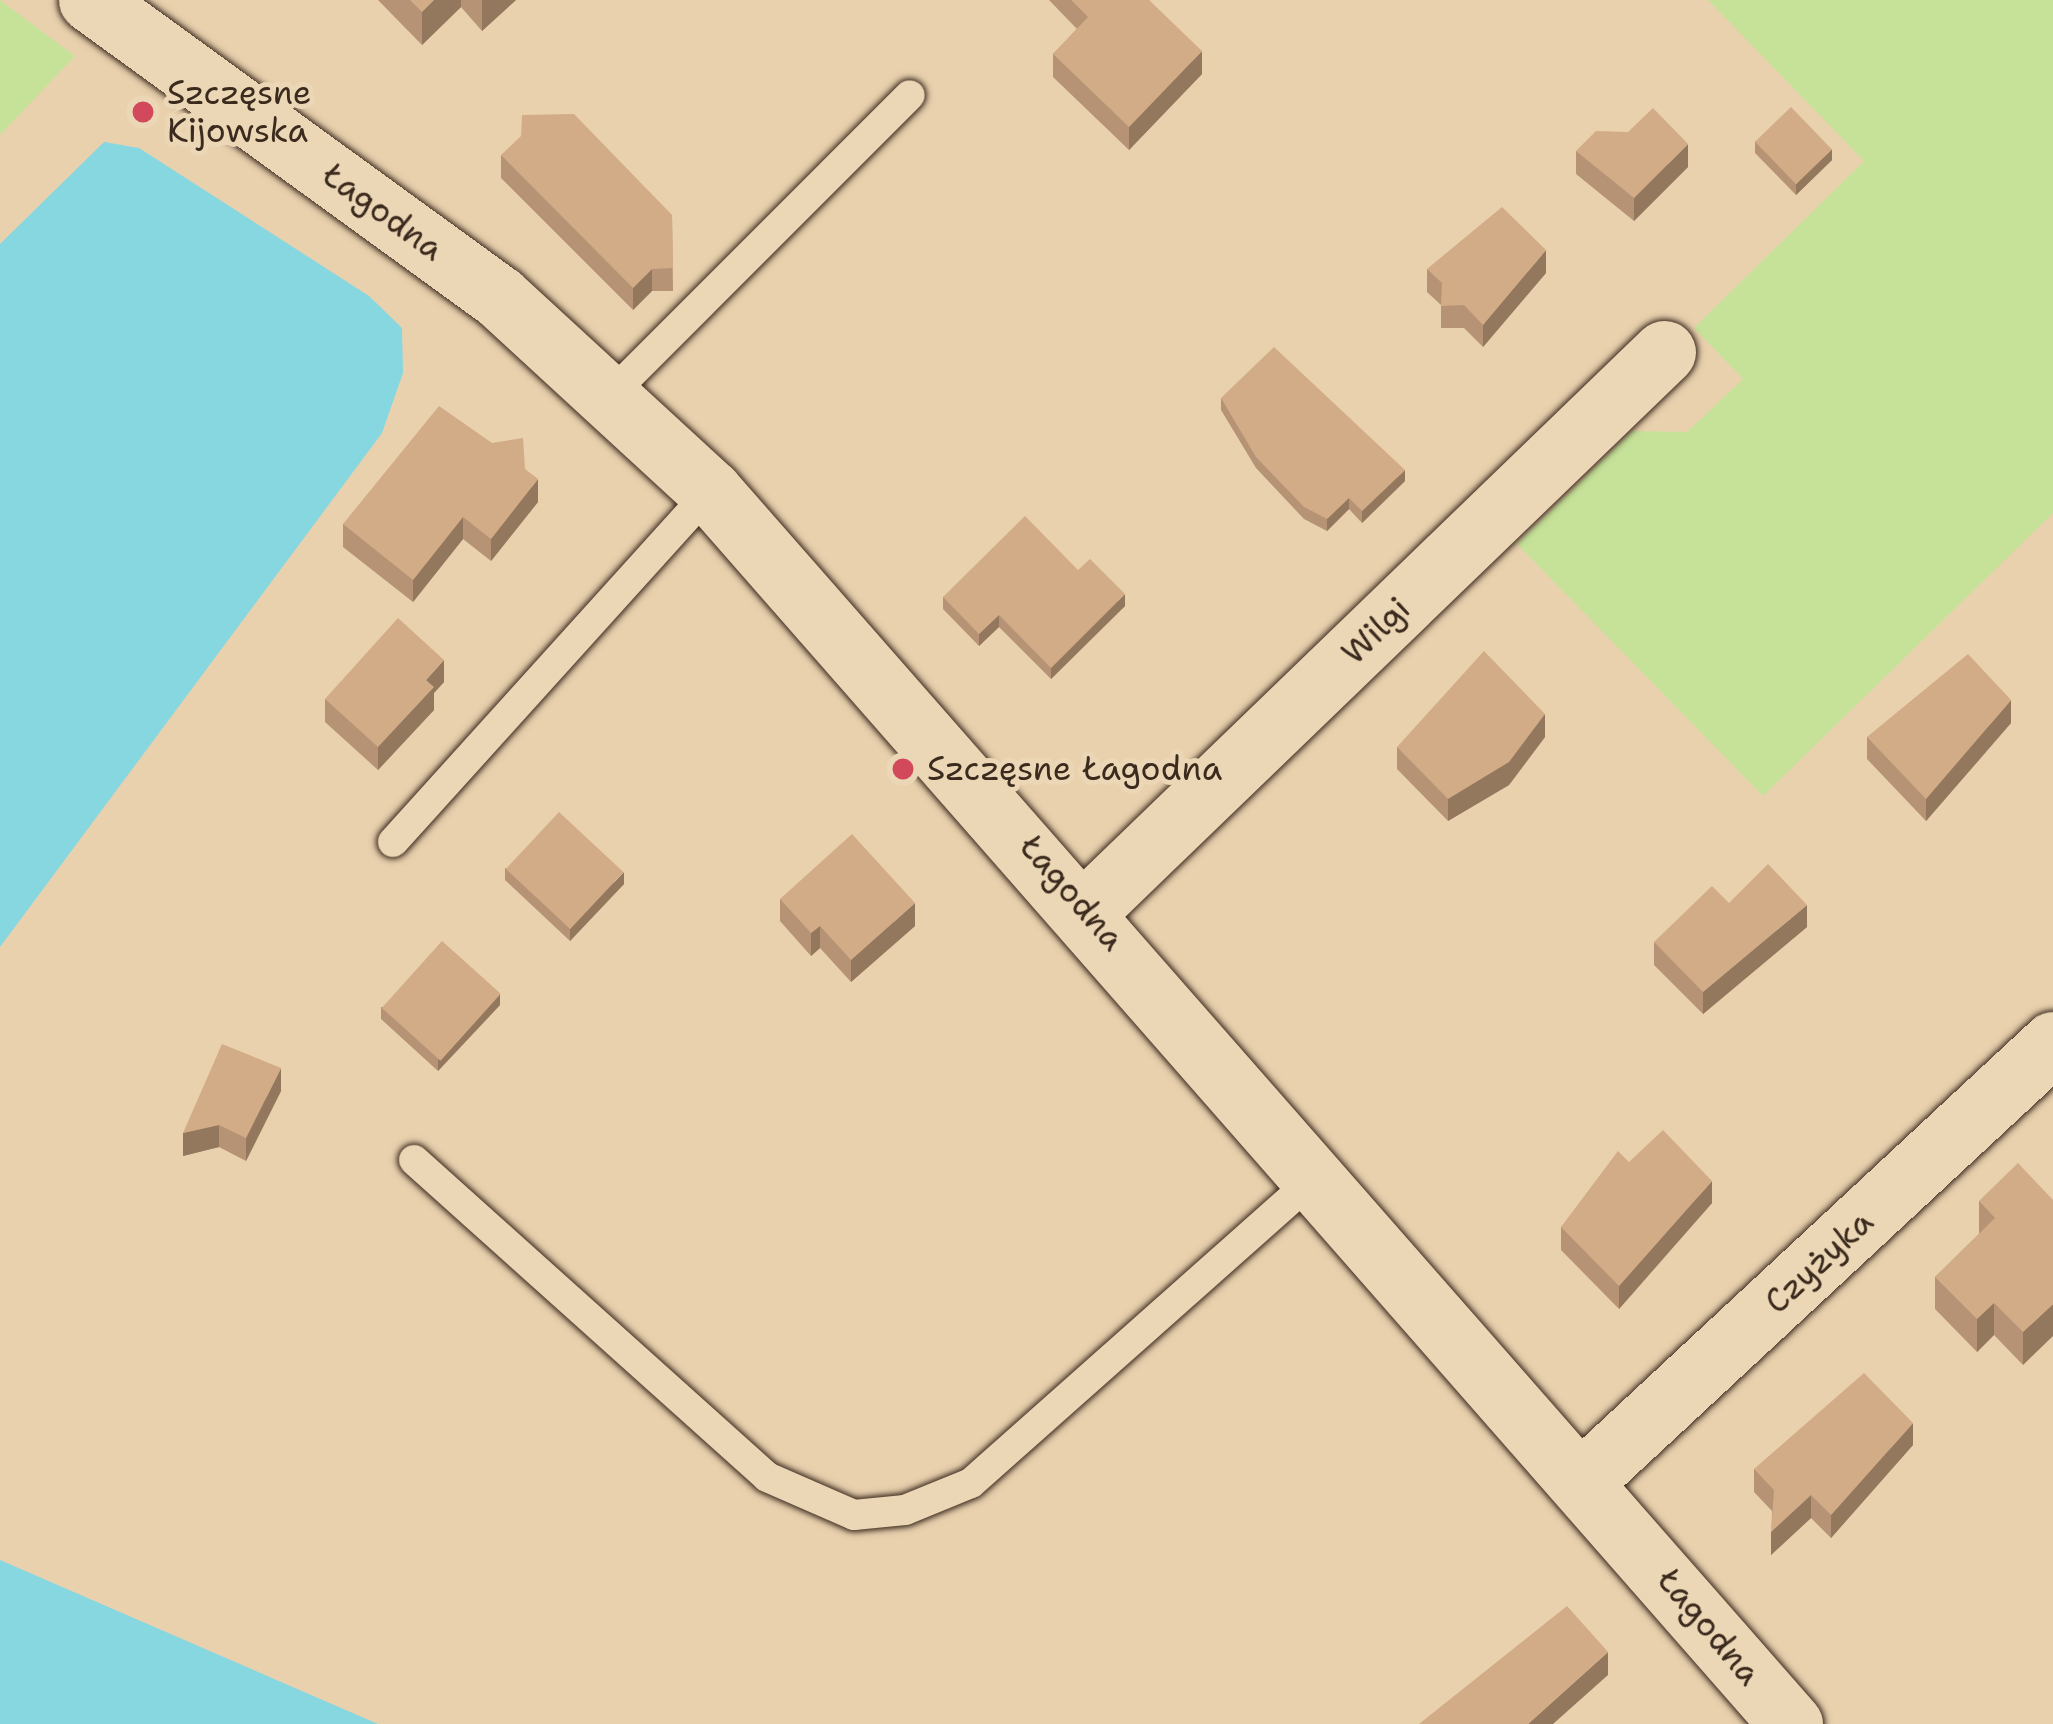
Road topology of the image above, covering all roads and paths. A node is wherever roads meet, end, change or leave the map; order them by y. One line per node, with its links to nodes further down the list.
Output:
1 (103, 4): 4 (street, Łagodna)
2 (910, 95): 4 (lane)
3 (1664, 352): 7 (street, Wilgi)
4 (612, 393): 5 (street, Łagodna)
5 (710, 491): 6 (lane); 7 (street, Łagodna)
6 (393, 842)
7 (1087, 909): 10 (street, Łagodna)
8 (2053, 1043): 11 (street, Czyżyka)
9 (414, 1160): 10 (lane)
10 (1316, 1177): 11 (street, Łagodna)
11 (1583, 1480): 12 (street, Łagodna)
12 (1791, 1724)

